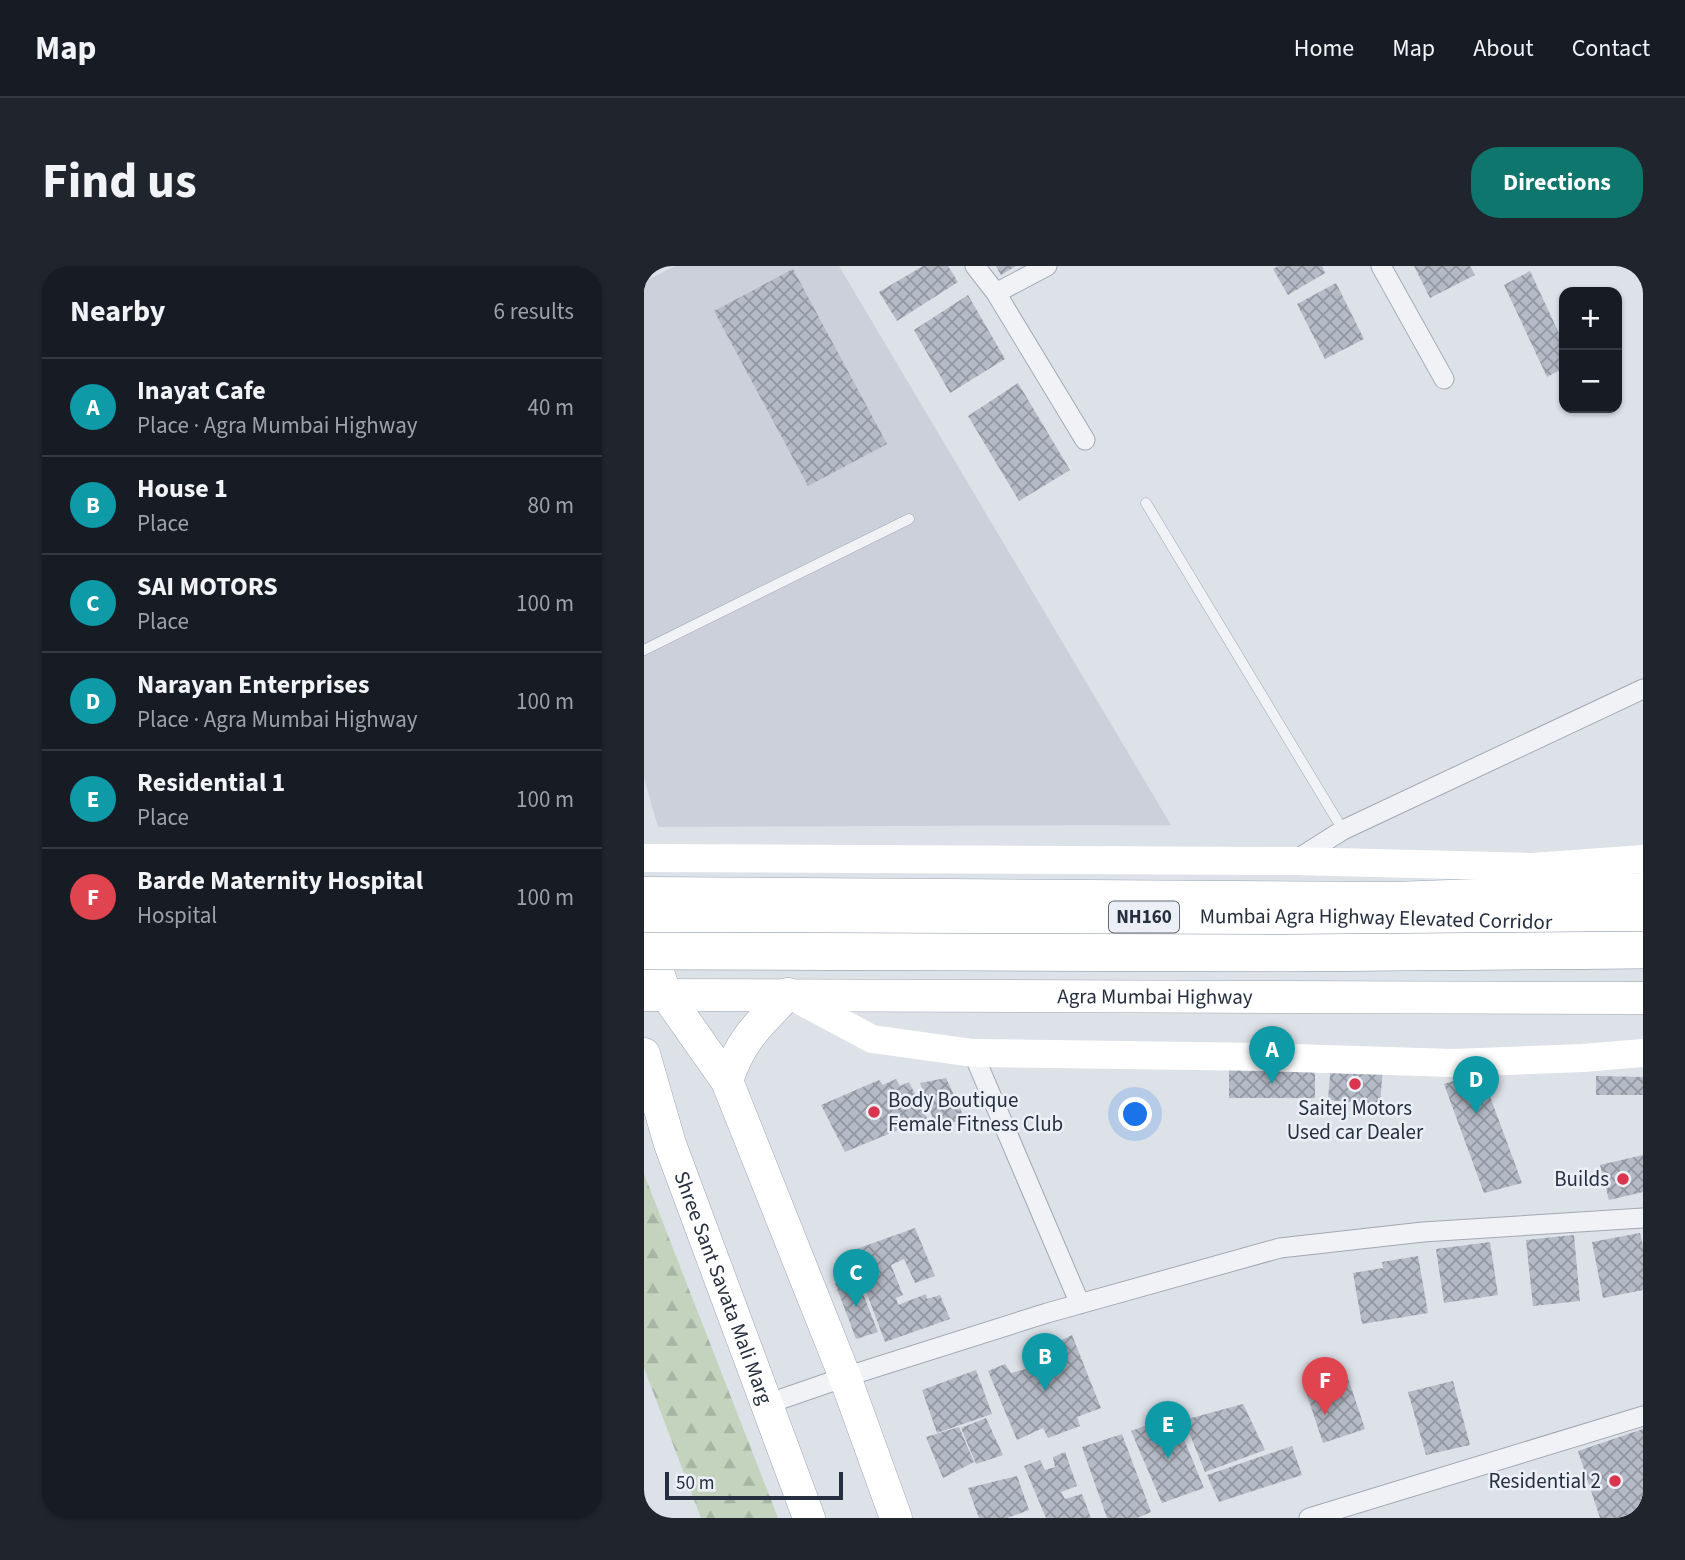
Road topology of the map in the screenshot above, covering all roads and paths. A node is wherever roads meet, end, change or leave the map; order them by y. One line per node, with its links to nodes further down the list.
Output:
1 (975, 266): 4 (street)
2 (1047, 266): 4 (street)
3 (1381, 266): 5 (street)
4 (996, 293): 6 (street)
5 (1444, 379)
6 (1085, 440)
7 (1146, 503): 11 (lane)
8 (909, 519): 9 (lane)
9 (644, 650)
10 (1643, 690): 11 (street)
11 (1343, 830): 14 (street)
12 (644, 858): 14 (street)
13 (1643, 859): 14 (street)
14 (1294, 861)
15 (1643, 889): 16 (main road)
16 (644, 893)
17 (644, 917): 18 (highway, Mumbai Agra Highway Elevated Corridor / NH160)
18 (1643, 921)
19 (644, 931): 22 (main road)
20 (1643, 950): 21 (highway, Mumbai Agra Highway Elevated Corridor / NH160, bridge)
21 (644, 951)
22 (655, 994): 23 (main road, Agra Mumbai Highway); 28 (main road)
23 (788, 995): 24 (main road, Agra Mumbai Highway); 25 (street); 28 (main road)
24 (1643, 998)
25 (974, 1053): 26 (street); 32 (street)
26 (1643, 1053)
27 (644, 1054): 30 (main road, Shree Sant Savata Mali Marg)
28 (727, 1081): 33 (main road)
29 (644, 1107): 30 (main road)
30 (670, 1144): 34 (main road, Shree Sant Savata Mali Marg)
31 (1643, 1218): 32 (street)
32 (1080, 1304): 33 (street)
33 (845, 1377): 34 (street); 37 (main road)
34 (767, 1404): 36 (main road, Shree Sant Savata Mali Marg)
35 (1643, 1416): 38 (street)
36 (809, 1518)
37 (896, 1518)
38 (1309, 1518)

